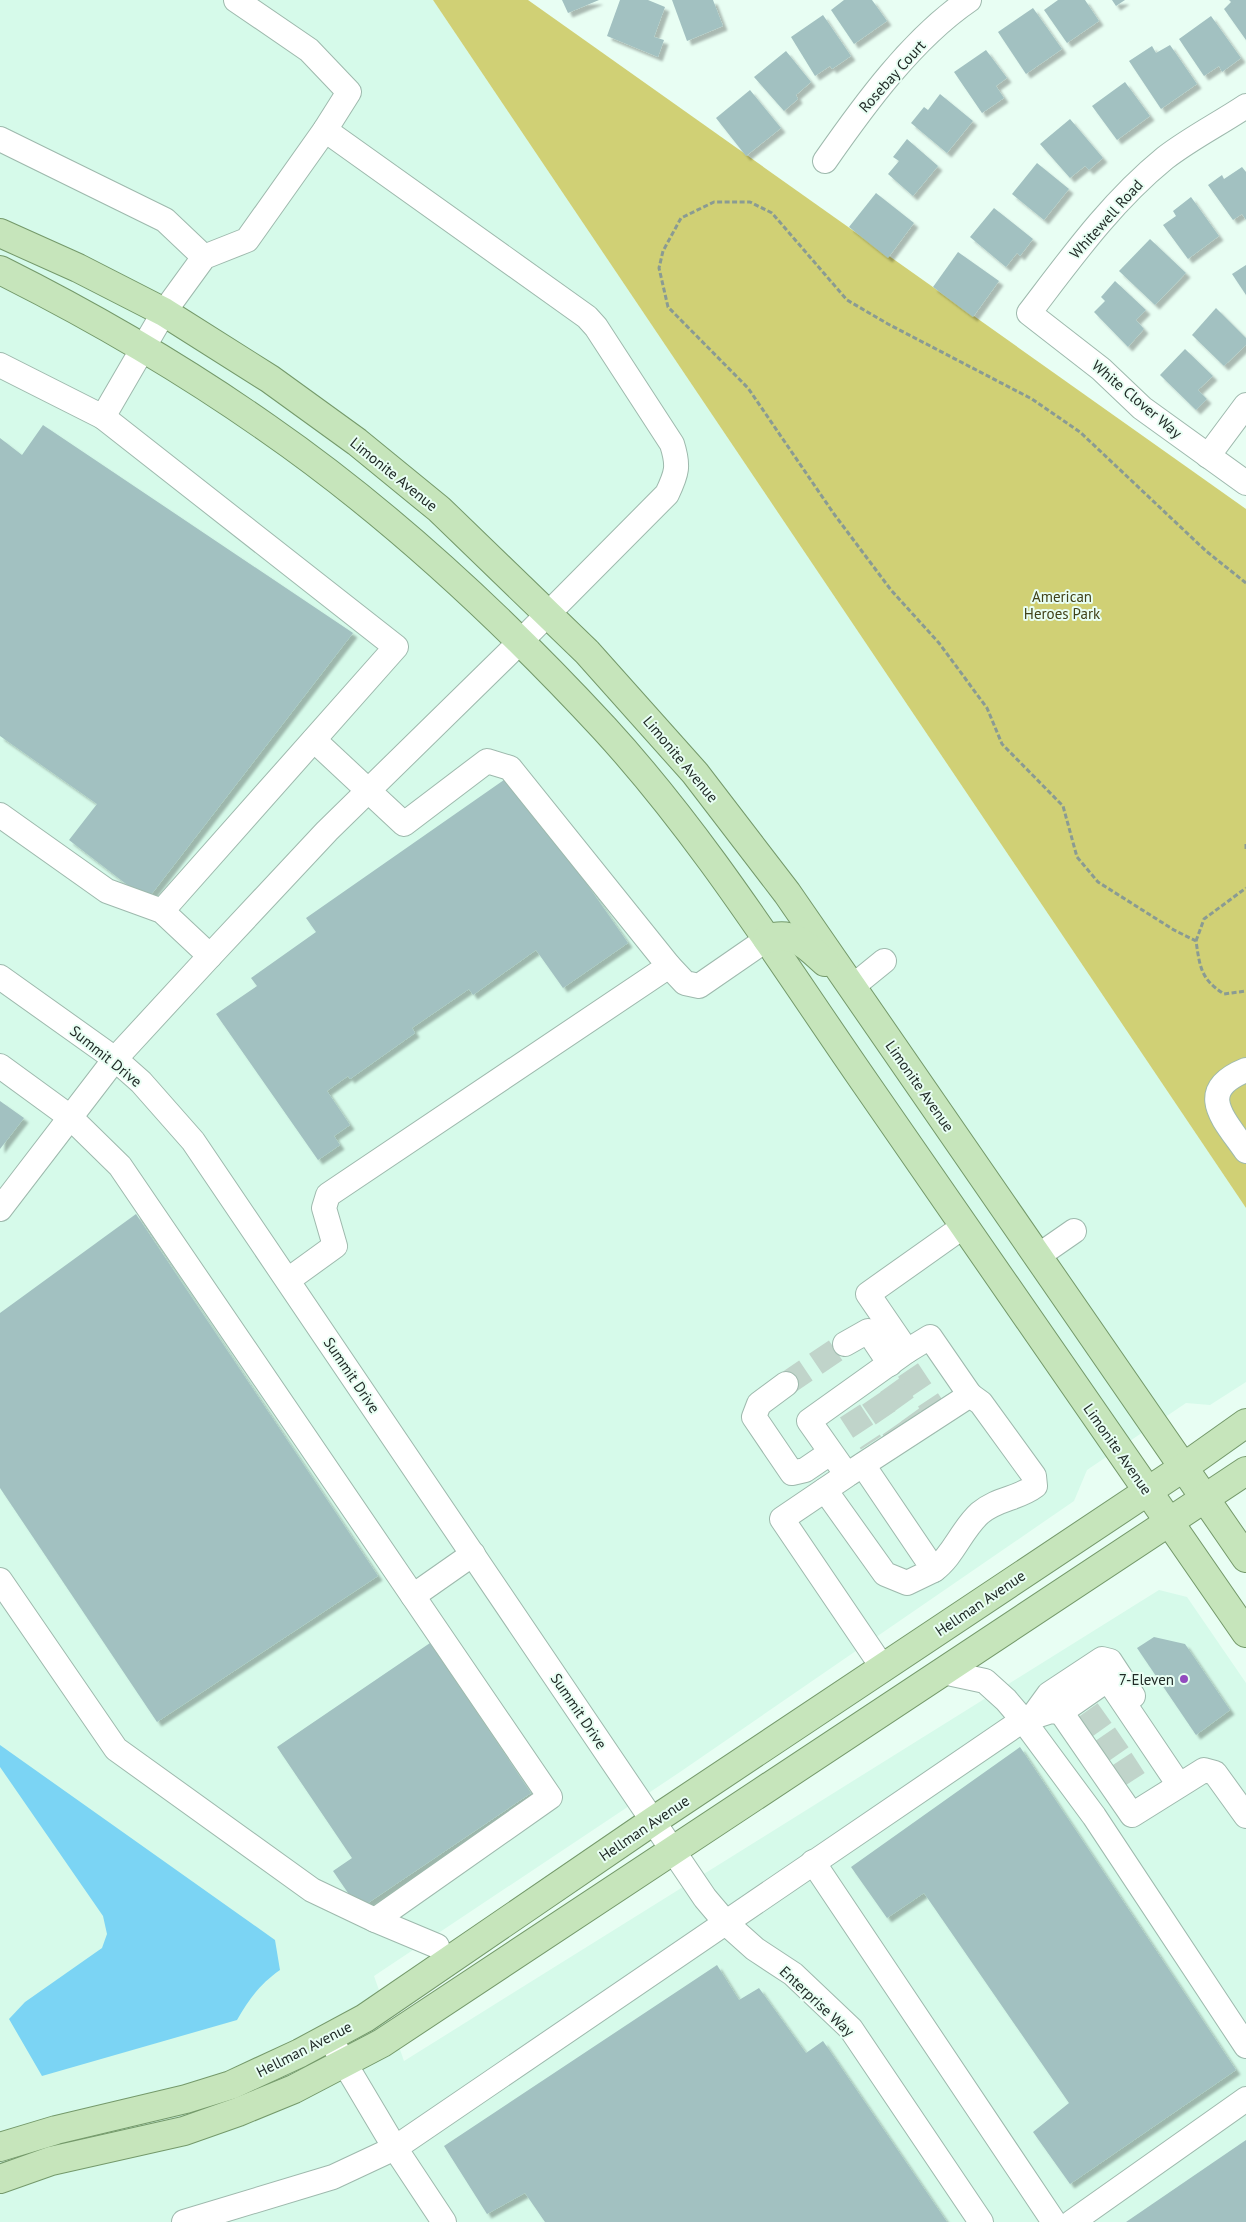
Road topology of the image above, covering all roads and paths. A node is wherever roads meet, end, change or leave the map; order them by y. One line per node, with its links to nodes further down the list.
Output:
1 (236, 0): 4 (street)
2 (969, 0): 6 (street, Rosebay Court)
3 (1246, 106): 11 (street, Whitewell Road)
4 (325, 130): 8 (street); 19 (street)
5 (0, 139): 8 (street)
6 (825, 161)
7 (0, 233): 10 (main road, Limonite Avenue)
8 (204, 257): 10 (street)
9 (0, 270): 12 (main road, Limonite Avenue)
10 (164, 312): 12 (street); 19 (main road, Limonite Avenue)
11 (1029, 313): 16 (street, White Clover Way)
12 (142, 349): 15 (street); 20 (main road, Limonite Avenue)
13 (0, 365): 15 (street)
14 (1246, 404): 16 (street)
15 (103, 417): 21 (street)
16 (1208, 456): 17 (street, White Clover Way)
17 (1246, 483)
18 (1246, 583): 29 (path)
19 (548, 614): 20 (street); 34 (main road, Limonite Avenue)
20 (520, 642): 22 (street); 28 (main road, Limonite Avenue)
21 (314, 740): 22 (street); 27 (street)
22 (369, 790): 30 (street); 32 (street)
23 (0, 815): 27 (street)
24 (1246, 844): 25 (path)
25 (1246, 851)
26 (1246, 888): 29 (path)
27 (162, 911): 30 (street)
28 (767, 940): 32 (street); 34 (main road); 42 (main road, Limonite Avenue)
29 (1196, 941): 35 (path)
30 (210, 956): 36 (street)
31 (884, 961): 34 (street)
32 (669, 966): 45 (street)
33 (0, 977): 36 (street, Summit Drive)
34 (852, 987): 44 (main road, Limonite Avenue)
35 (1246, 991)
36 (115, 1059): 39 (street); 45 (street, Summit Drive)
37 (0, 1066): 39 (street)
38 (1246, 1070): 40 (street)
39 (70, 1117): 41 (street); 63 (street)
40 (1244, 1142)
41 (0, 1209)
42 (964, 1226): 47 (street); 56 (main road, Limonite Avenue)
43 (1074, 1231): 44 (street)
44 (1038, 1256): 53 (main road, Limonite Avenue)
45 (288, 1280): 59 (street, Summit Drive)
46 (845, 1344): 47 (street)
47 (889, 1373): 49 (street); 51 (street)
48 (786, 1384): 51 (street)
49 (970, 1395): 52 (street); 61 (street)
50 (1246, 1423): 53 (main road, Hellman Avenue)
51 (830, 1453): 52 (street)
52 (865, 1459): 55 (street); 61 (street)
53 (1184, 1467): 56 (main road, Hellman Avenue); 57 (main road, Limonite Avenue)
54 (1246, 1471): 57 (main road, Hellman Avenue)
55 (825, 1490): 61 (street); 65 (street)
56 (1148, 1491): 58 (main road, Limonite Avenue); 65 (main road, Hellman Avenue)
57 (1205, 1498): 58 (main road, Hellman Avenue); 60 (main road, Limonite Avenue)
58 (1169, 1522): 64 (main road, Limonite Avenue); 66 (main road, Hellman Avenue)
59 (473, 1554): 63 (street); 71 (street, Summit Drive)
60 (1246, 1558)
61 (934, 1570)
62 (0, 1580): 74 (street)
63 (413, 1596): 74 (street)
64 (1246, 1633)
65 (884, 1668): 71 (main road, Hellman Avenue)
66 (943, 1672): 68 (street); 72 (main road, Hellman Avenue)
67 (1062, 1712): 68 (street); 69 (street); 69 (street)
68 (1028, 1718): 69 (street); 73 (street); 78 (street)
69 (1184, 1782): 70 (street)
70 (1246, 1816)
71 (654, 1821): 72 (street, Enterprise Way); 77 (main road, Hellman Avenue)
72 (673, 1850): 75 (street, Enterprise Way); 79 (main road, Hellman Avenue)
73 (813, 1862): 75 (street); 87 (street)
74 (375, 1920): 76 (street)
75 (727, 1924): 82 (street); 86 (street, Enterprise Way)
76 (437, 1946)
77 (329, 2037): 79 (street); 81 (main road, Hellman Avenue)
78 (1246, 2046)
79 (345, 2064): 82 (street); 83 (main road, Hellman Avenue)
80 (1246, 2099): 88 (street)
81 (0, 2148)
82 (395, 2148): 84 (street); 85 (street)
83 (0, 2178)
84 (184, 2222)
85 (444, 2222)
86 (982, 2222)
87 (1054, 2222)
88 (1072, 2222)

